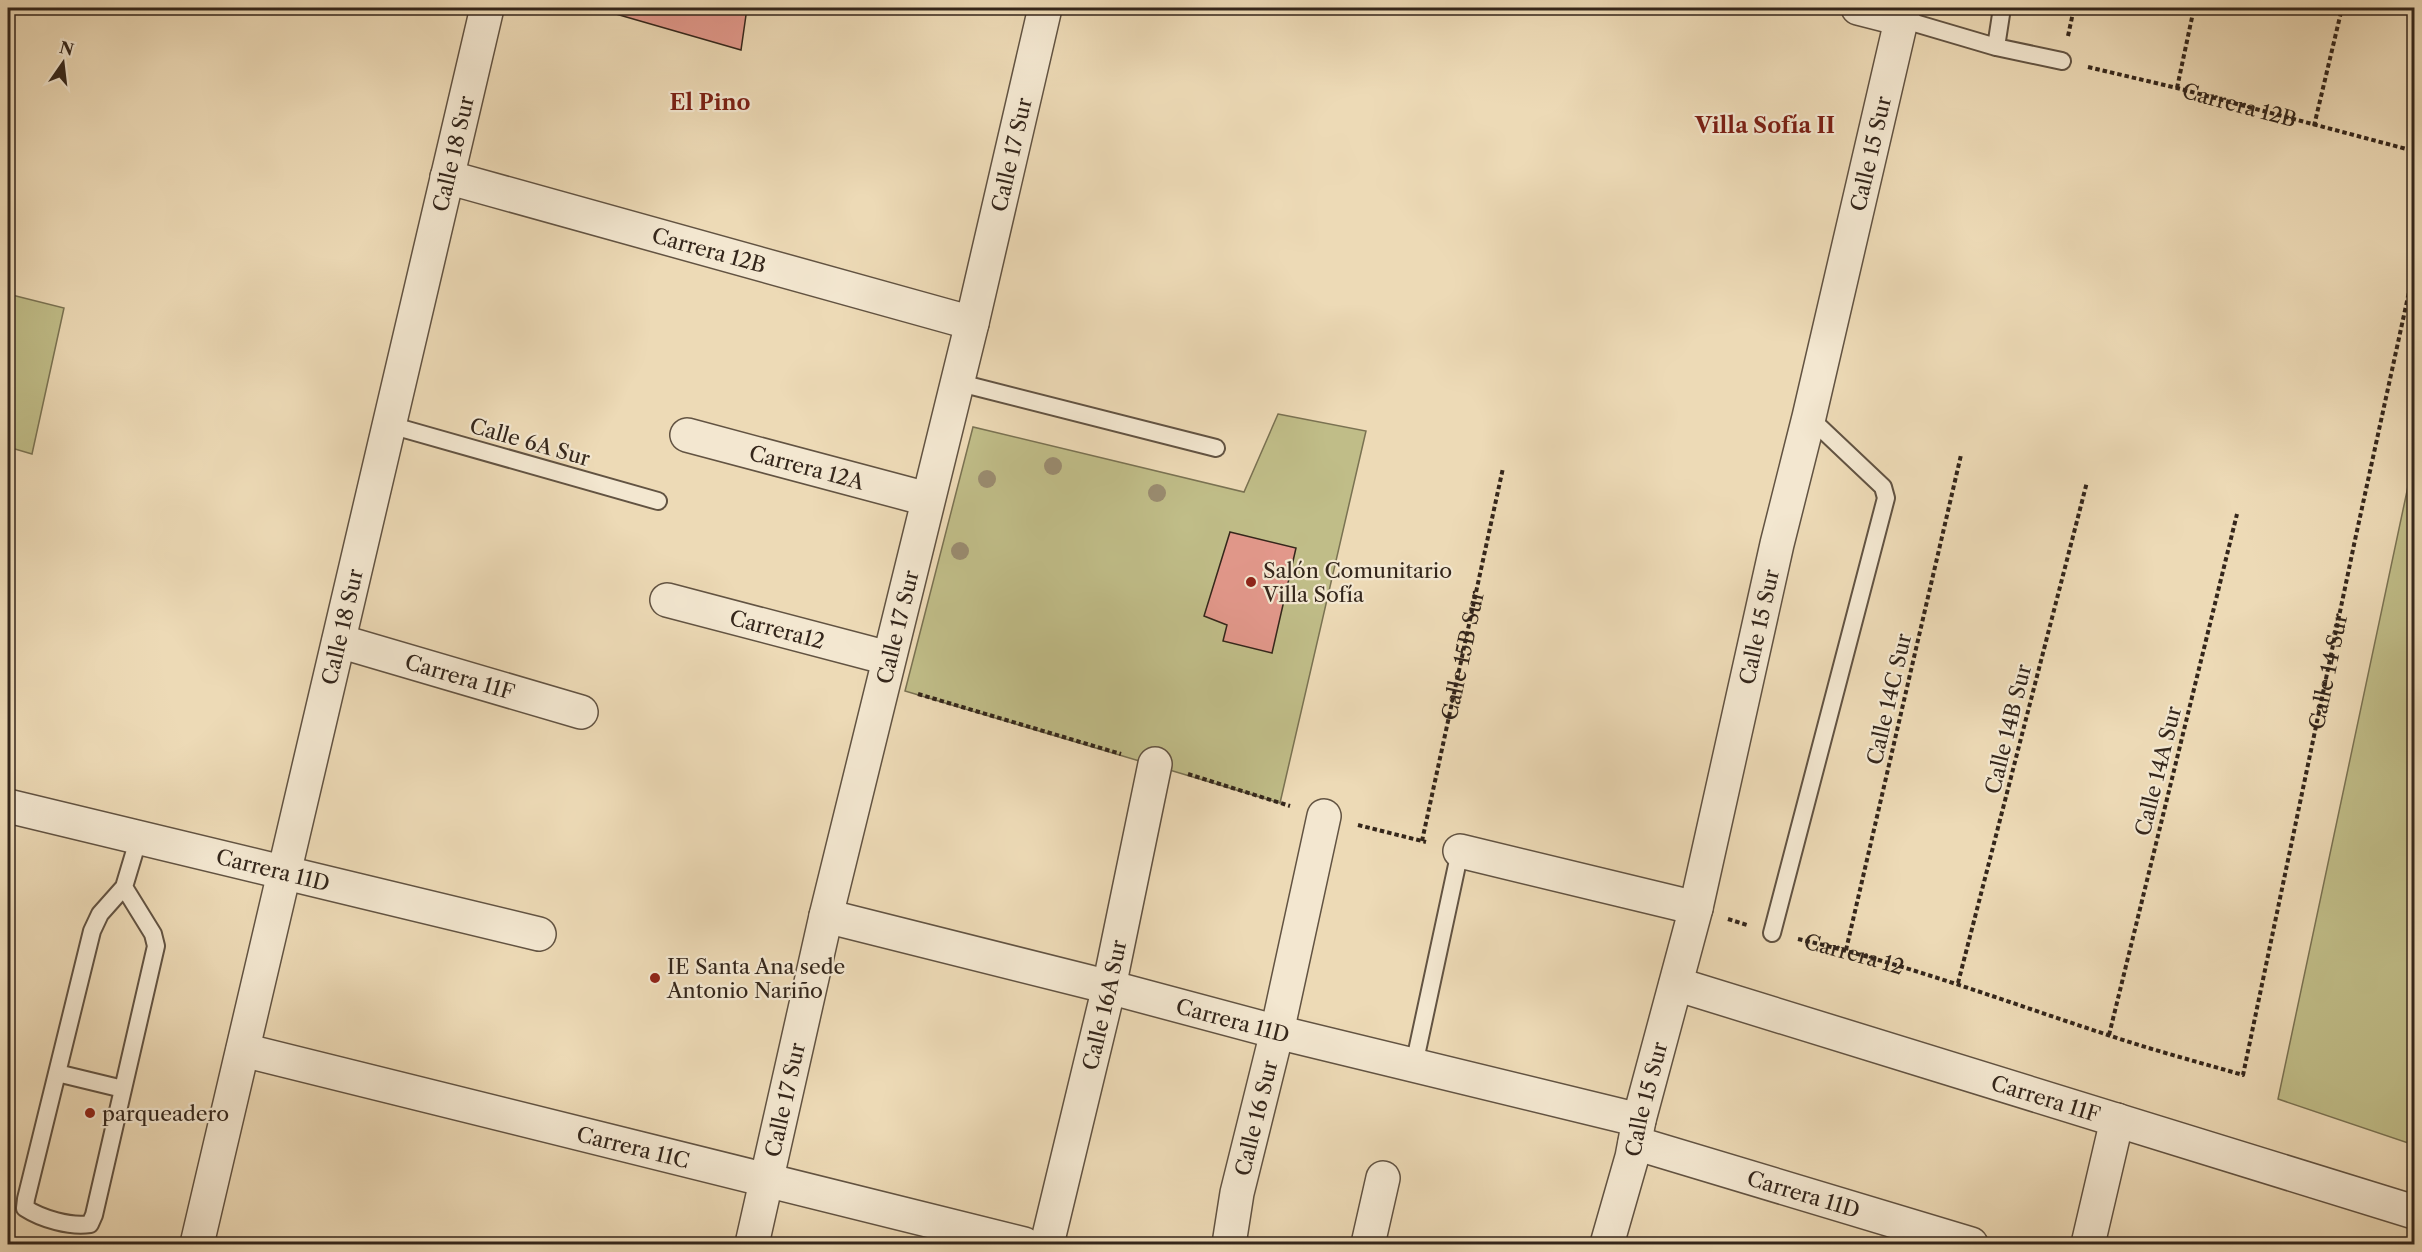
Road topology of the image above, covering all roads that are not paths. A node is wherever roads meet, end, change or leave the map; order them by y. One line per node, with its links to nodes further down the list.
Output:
1 (487, 8): 8 (street, Calle 18 Sur)
2 (1045, 8): 9 (street, Calle 17 Sur)
3 (1857, 8): 5 (street)
4 (2002, 8): 6 (lane)
5 (1903, 13): 6 (lane); 11 (street, Calle 15 Sur)
6 (1996, 47): 7 (lane)
7 (2062, 61)
8 (447, 177): 9 (street, Carrera 12B); 12 (street, Calle 18 Sur)
9 (972, 324): 10 (street, Calle 17 Sur)
10 (956, 382): 14 (lane); 15 (street, Calle 17 Sur)
11 (1809, 417): 28 (street, Calle 15 Sur); 30 (lane)
12 (390, 425): 16 (lane, Calle 6A Sur); 18 (street, Calle 18 Sur)
13 (687, 435): 15 (street, Carrera 12A)
14 (1216, 448)
15 (927, 499): 19 (street, Calle 17 Sur)
16 (658, 501)
17 (667, 600): 19 (street, Carrera12)
18 (339, 641): 20 (street, Carrera 11F); 26 (street, Calle 18 Sur)
19 (888, 658): 29 (street, Calle 17 Sur)
20 (581, 712)
21 (1155, 764): 33 (street, Calle 16A Sur)
22 (8, 806): 24 (street, Carrera 11D)
23 (1324, 816): 34 (street, Calle 16 Sur)
24 (139, 837): 26 (street, Carrera 11D); 27 (lane)
25 (1460, 851): 28 (street); 36 (lane)
26 (286, 873): 31 (street, Carrera 11D); 35 (street, Calle 18 Sur)
27 (124, 887): 37 (lane); 38 (lane)
28 (1696, 908): 32 (street, Calle 15 Sur)
29 (826, 916): 33 (street, Carrera 11D); 42 (street, Calle 17 Sur)
30 (1772, 933)
31 (539, 934)
32 (1676, 984): 39 (street, Carrera 11F); 40 (street, Calle 15 Sur)
33 (1109, 987): 34 (street, Carrera 11D); 47 (street, Calle 16A Sur)
34 (1277, 1032): 36 (street, Carrera 11D); 48 (street, Calle 16 Sur)
35 (243, 1050): 42 (street, Carrera 11C); 44 (street, Calle 18 Sur)
36 (1414, 1065): 40 (street, Carrera 11D)
37 (57, 1074): 38 (lane); 38 (lane)
38 (123, 1089)
39 (2117, 1120): 43 (street, Carrera 11F); 52 (street)
40 (1637, 1132): 50 (street, Calle 15 Sur); 51 (street, Carrera 11D)
41 (1383, 1178): 49 (street)
42 (767, 1180): 45 (street, Calle 17 Sur); 46 (street, Carrera 11C)
43 (2415, 1212)
44 (197, 1245)
45 (753, 1245)
46 (1024, 1245)
47 (1047, 1245)
48 (1228, 1245)
49 (1368, 1245)
50 (1607, 1245)
51 (1971, 1245)
52 (2088, 1245)

